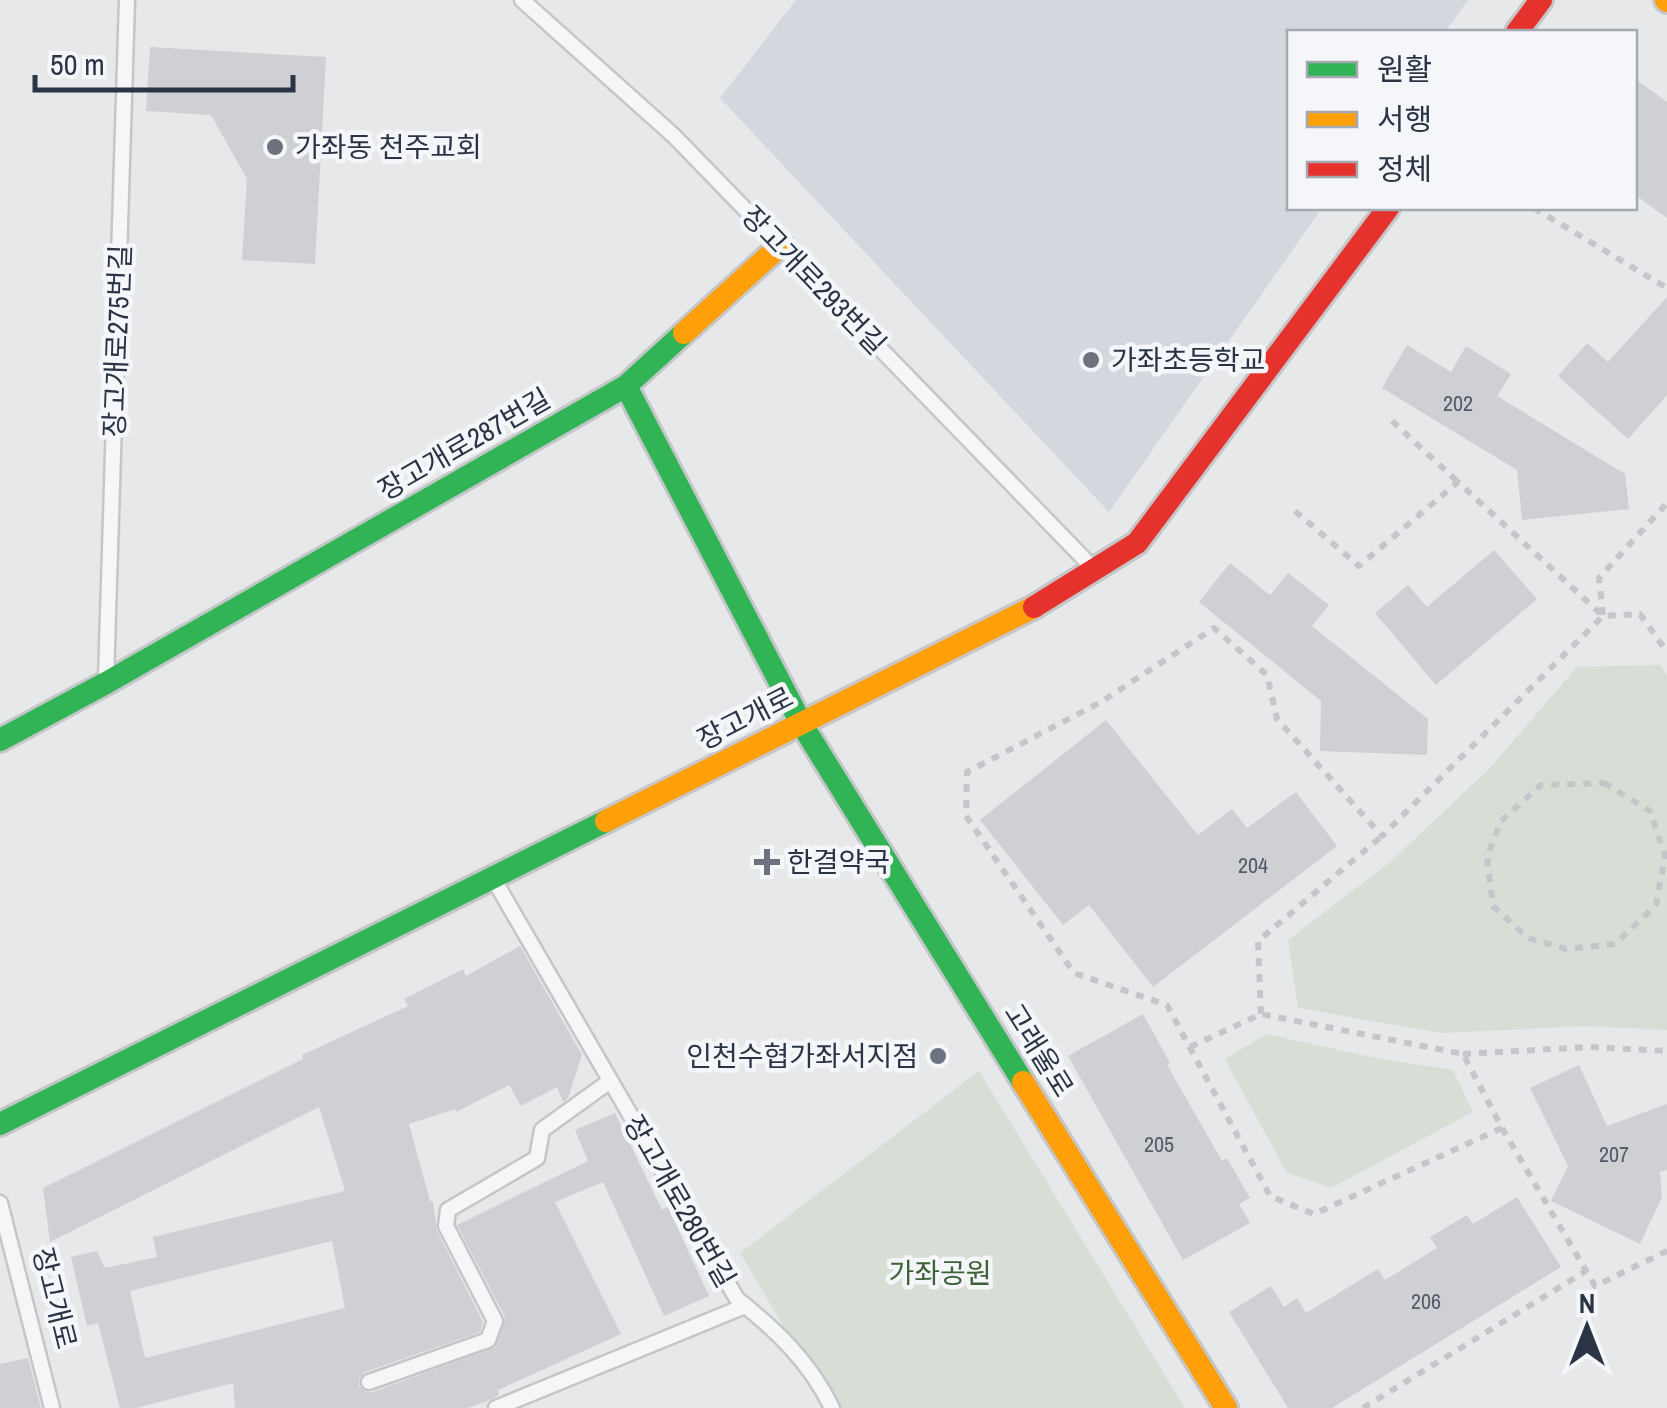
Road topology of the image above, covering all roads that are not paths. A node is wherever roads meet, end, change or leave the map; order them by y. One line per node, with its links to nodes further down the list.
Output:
1 (127, 0): 9 (lane, 장고개로275번길)
2 (522, 0): 6 (lane, 장고개로293번길)
3 (1542, 0): 4 (street)
4 (1520, 30)
5 (1387, 210): 8 (street, 장고개로)
6 (782, 246): 7 (street, 장고개로287번길); 8 (lane, 장고개로293번길)
7 (626, 386): 9 (street, 장고개로287번길); 10 (street)
8 (1095, 571): 10 (street, 장고개로)
9 (106, 683): 11 (street, 장고개로287번길)
10 (802, 723): 12 (street, 장고개로); 21 (street, 고래울로)
11 (0, 740)
12 (492, 878): 13 (lane, 장고개로280번길); 14 (street, 장고개로)
13 (610, 1081): 16 (lane, 장고개로280번길); 17 (lane, 장고개로280번길)
14 (0, 1124)
15 (0, 1202): 18 (lane, 장고개로)
16 (746, 1306): 19 (lane); 20 (lane, 장고개로280번길)
17 (369, 1382)
18 (52, 1408)
19 (496, 1408)
20 (832, 1408)
21 (1226, 1408)

